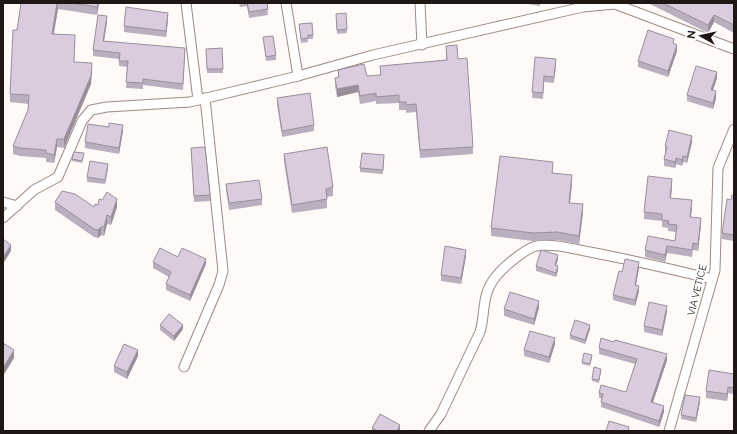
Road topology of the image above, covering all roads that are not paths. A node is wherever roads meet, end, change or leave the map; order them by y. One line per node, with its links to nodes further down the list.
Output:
1 (186, 3): 7 (street)
2 (286, 3): 6 (street)
3 (420, 3): 4 (street)
4 (422, 44): 5 (street); 6 (street)
5 (734, 49)
6 (298, 76): 7 (street)
7 (202, 99): 10 (street); 13 (street)
8 (734, 129): 12 (street, VIA VETICE)
9 (3, 202): 10 (street)
10 (17, 206): 11 (street)
11 (3, 218)
12 (712, 279): 14 (street); 15 (street, VIA VETICE)
13 (184, 367)
14 (429, 431)
15 (669, 431)

